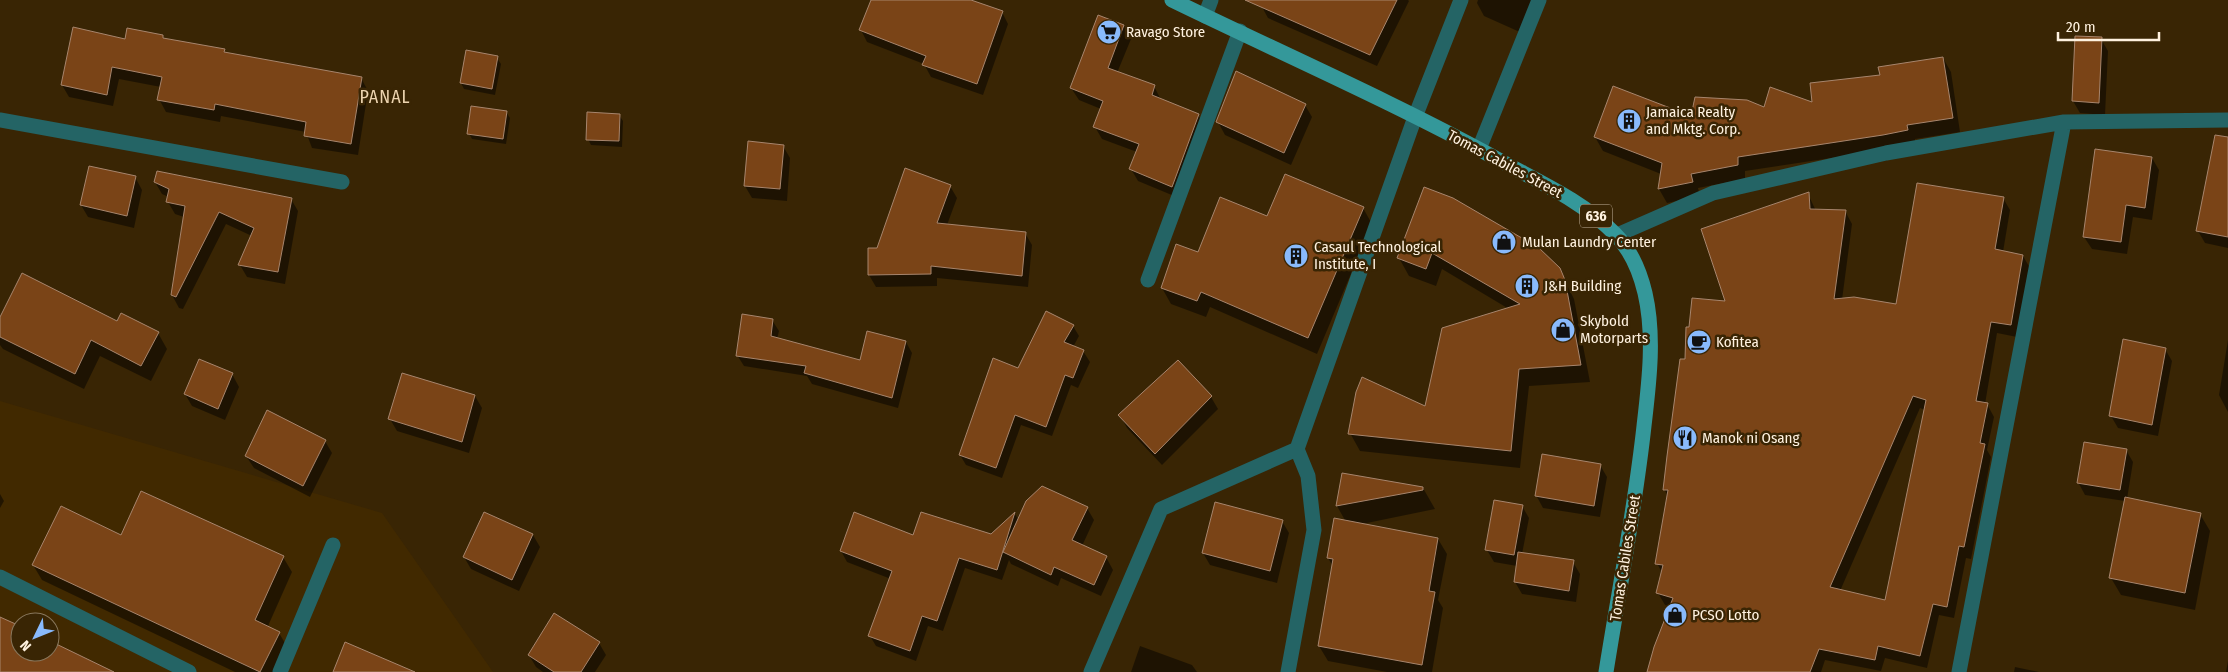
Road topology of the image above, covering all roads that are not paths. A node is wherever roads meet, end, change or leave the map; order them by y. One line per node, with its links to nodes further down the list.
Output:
1 (1172, 0): 5 (main road, Tomas Cabiles Street / 636)
2 (1211, 0): 5 (street)
3 (1462, 0): 7 (street)
4 (1539, 0): 11 (street)
5 (1205, 16): 6 (main road, Tomas Cabiles Street / 636)
6 (1240, 31): 7 (main road, Tomas Cabiles Street / 636); 14 (street)
7 (1415, 117): 11 (main road, Tomas Cabiles Street / 636); 15 (street)
8 (0, 120): 12 (street)
9 (2228, 120): 10 (street)
10 (2064, 122): 13 (street); 23 (street)
11 (1479, 149): 13 (main road, Tomas Cabiles Street / 636)
12 (342, 182)
13 (1617, 236): 22 (main road, Tomas Cabiles Street / 636)
14 (1148, 280)
15 (1297, 449): 20 (street); 21 (street)
16 (333, 545): 19 (street)
17 (0, 577): 18 (street)
18 (189, 672)
19 (280, 672)
20 (1091, 672)
21 (1288, 672)
22 (1606, 672)
23 (1959, 672)

